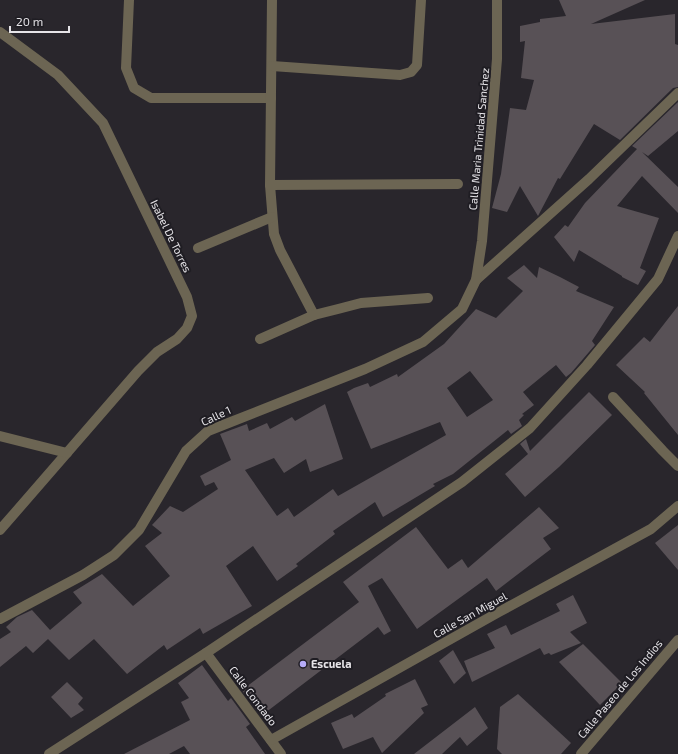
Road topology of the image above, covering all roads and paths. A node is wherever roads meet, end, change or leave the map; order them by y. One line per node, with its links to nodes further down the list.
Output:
1 (129, 0): 8 (street)
2 (272, 0): 6 (street)
3 (421, 0): 6 (street)
4 (497, 0): 14 (street, Calle Maria Trinidad Sanchez)
5 (0, 32): 20 (street, Isabel De Torres)
6 (272, 66): 8 (street)
7 (678, 93): 14 (street)
8 (270, 98): 10 (street)
9 (458, 184): 10 (street)
10 (270, 185): 11 (street)
11 (272, 217): 13 (street); 16 (street)
12 (678, 236): 26 (street)
13 (198, 248)
14 (476, 280): 24 (street, Calle 1)
15 (428, 298): 16 (street)
16 (314, 315): 17 (street)
17 (260, 339)
18 (613, 397): 21 (street)
19 (0, 436): 20 (street)
20 (67, 453): 23 (street, Isabel De Torres)
21 (678, 466)
22 (678, 506): 27 (street, Calle San Miguel)
23 (0, 530)
24 (0, 619)
25 (678, 640): 30 (street, Calle Paseo de Los Indios)
26 (206, 654): 27 (street, Calle Condado); 28 (street)
27 (271, 740): 29 (street, Calle Condado)
28 (49, 754)
29 (281, 754)
30 (581, 754)

